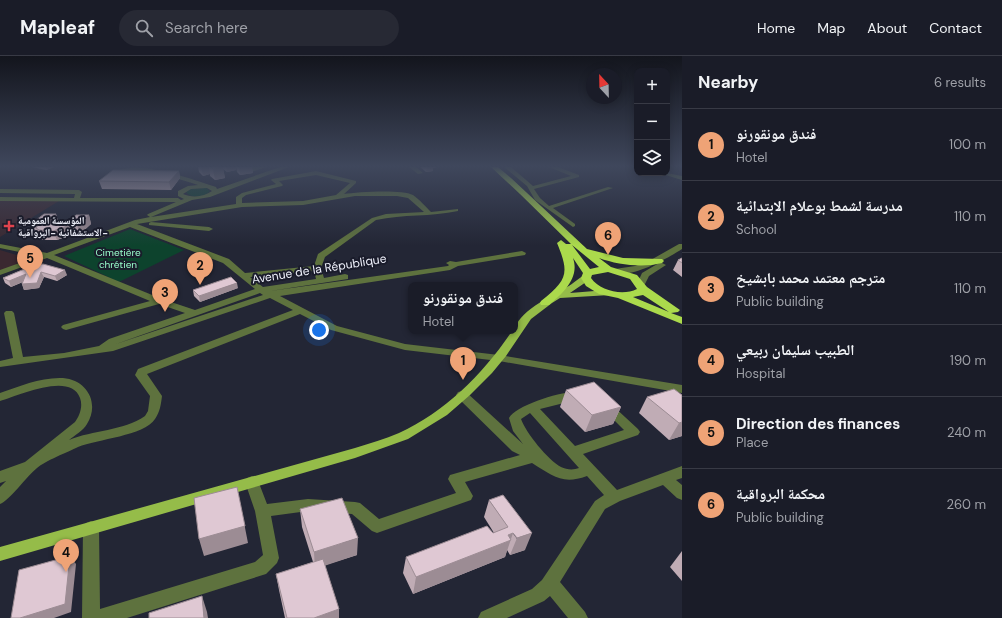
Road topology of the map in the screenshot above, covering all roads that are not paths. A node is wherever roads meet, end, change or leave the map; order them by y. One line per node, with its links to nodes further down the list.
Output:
1 (79, 193): 13 (street)
2 (180, 193): 11 (street)
3 (208, 193): 11 (street)
4 (247, 193): 16 (street)
5 (342, 193): 10 (street)
6 (515, 193): 23 (highway)
7 (524, 193): 24 (highway)
8 (534, 193): 17 (street)
9 (594, 193): 17 (street)
10 (339, 196): 16 (street); 19 (street)
11 (192, 197): 14 (street); 15 (street)
12 (0, 199): 13 (street)
13 (76, 200): 14 (street)
14 (170, 201): 15 (street)
15 (178, 204): 20 (street)
16 (239, 206): 20 (street)
17 (548, 208): 21 (street)
18 (456, 210): 19 (street)
19 (430, 214): 32 (street)
20 (133, 222): 22 (street); 29 (street); 35 (street)
21 (573, 225)
22 (208, 229)
23 (560, 238): 36 (highway); 42 (highway)
24 (571, 240): 30 (highway); 33 (highway)
25 (1, 246): 29 (street)
26 (682, 246): 30 (street)
27 (522, 254): 31 (street, Avenue de la République)
28 (682, 254): 38 (street)
29 (46, 255): 34 (street); 43 (street)
30 (659, 260): 33 (street)
31 (456, 264): 37 (street, Avenue de la République); 41 (street, Avenue de la République)
32 (317, 268): 35 (street); 37 (street)
33 (613, 270): 36 (highway); 38 (highway)
34 (0, 273)
35 (245, 276): 39 (street)
36 (587, 276): 40 (highway); 42 (main road)
37 (321, 280): 39 (street, Avenue de la République)
38 (642, 286): 40 (highway); 47 (highway)
39 (261, 290): 41 (street); 46 (street, Avenue de la République)
40 (611, 294): 42 (main road); 49 (highway)
41 (271, 295): 44 (street); 48 (street, Avenue de la République)
42 (549, 300): 51 (main road)
43 (159, 301): 46 (street); 50 (street)
44 (300, 311): 54 (street); 62 (street)
45 (9, 313): 55 (street)
46 (194, 313): 48 (street); 53 (street, Avenue de la République)
47 (682, 314)
48 (206, 318): 53 (street, Avenue de la République)
49 (682, 321)
50 (66, 327)
51 (518, 330)
52 (515, 334): 54 (main road)
53 (101, 348): 55 (street, Avenue de la République)
54 (498, 358): 57 (street); 58 (main road)
55 (18, 360): 56 (street, Avenue de la République)
56 (0, 364)
57 (682, 389)
58 (462, 395): 64 (street); 71 (main road)
59 (0, 397): 61 (street)
60 (532, 408): 63 (street); 63 (street); 66 (street)
61 (84, 419): 62 (street); 65 (street)
62 (92, 437): 65 (street)
63 (573, 452): 67 (street)
64 (533, 456): 66 (street); 75 (street)
65 (35, 463): 69 (street); 74 (street)
66 (550, 467): 67 (street)
67 (590, 470): 73 (street)
68 (682, 472): 70 (street)
69 (0, 478)
70 (665, 478): 72 (street); 73 (street)
71 (252, 482): 75 (street); 76 (main road)
72 (682, 494)
73 (615, 497): 78 (street)
74 (0, 498)
75 (262, 511): 80 (street)
76 (91, 528): 77 (main road); 79 (street)
77 (0, 554)
78 (550, 583): 81 (street); 82 (street)
79 (91, 618)
80 (100, 618)
81 (487, 618)
82 (579, 618)

